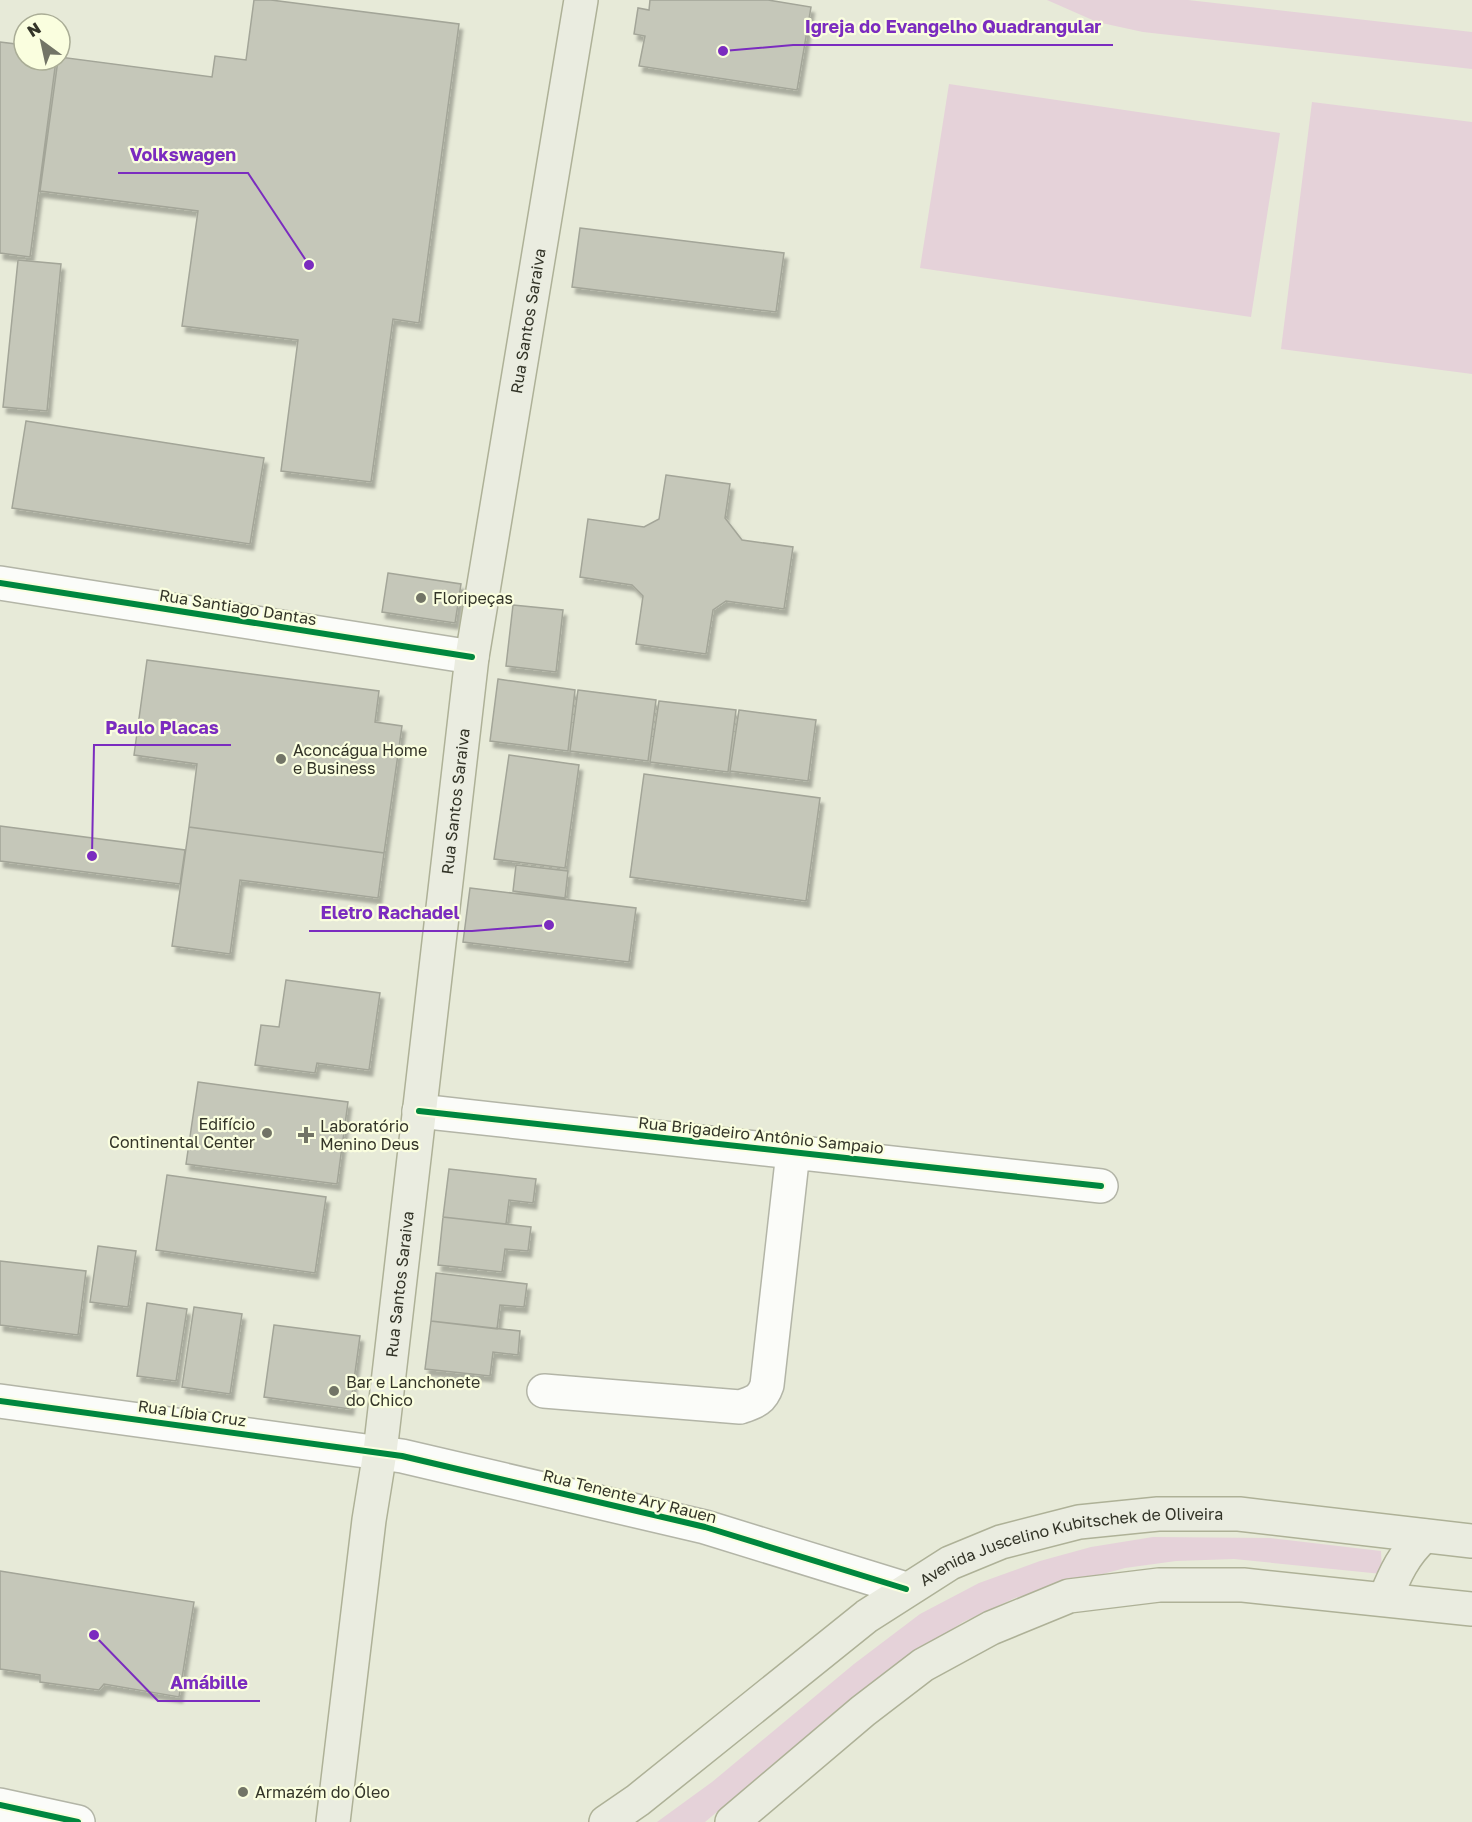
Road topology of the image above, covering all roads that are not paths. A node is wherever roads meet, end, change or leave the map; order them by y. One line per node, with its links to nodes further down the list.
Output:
1 (581, 0): 3 (main road, Rua Santos Saraiva)
2 (0, 583): 3 (street, Rua Santiago Dantas)
3 (472, 657): 4 (main road, Rua Santos Saraiva)
4 (419, 1111): 5 (street, Rua Brigadeiro Antônio Sampaio); 9 (main road, Rua Santos Saraiva)
5 (793, 1152): 6 (street, Rua Brigadeiro Antônio Sampaio); 7 (street)
6 (1101, 1186)
7 (544, 1391)
8 (0, 1401): 9 (street, Rua Líbia Cruz)
9 (380, 1452): 12 (street, Rua Tenente Ary Rauen); 17 (main road, Rua Santos Saraiva)
10 (1424, 1536): 11 (main road, Avenida Juscelino Kubitschek de Oliveira); 12 (main road, Avenida Juscelino Kubitschek de Oliveira); 13 (main road)
11 (1472, 1541)
12 (906, 1589): 18 (main road, Avenida Juscelino Kubitschek de Oliveira)
13 (1386, 1599): 14 (main road); 19 (main road)
14 (1472, 1609)
15 (0, 1805): 16 (street)
16 (78, 1822)
17 (333, 1822)
18 (606, 1822)
19 (732, 1822)

